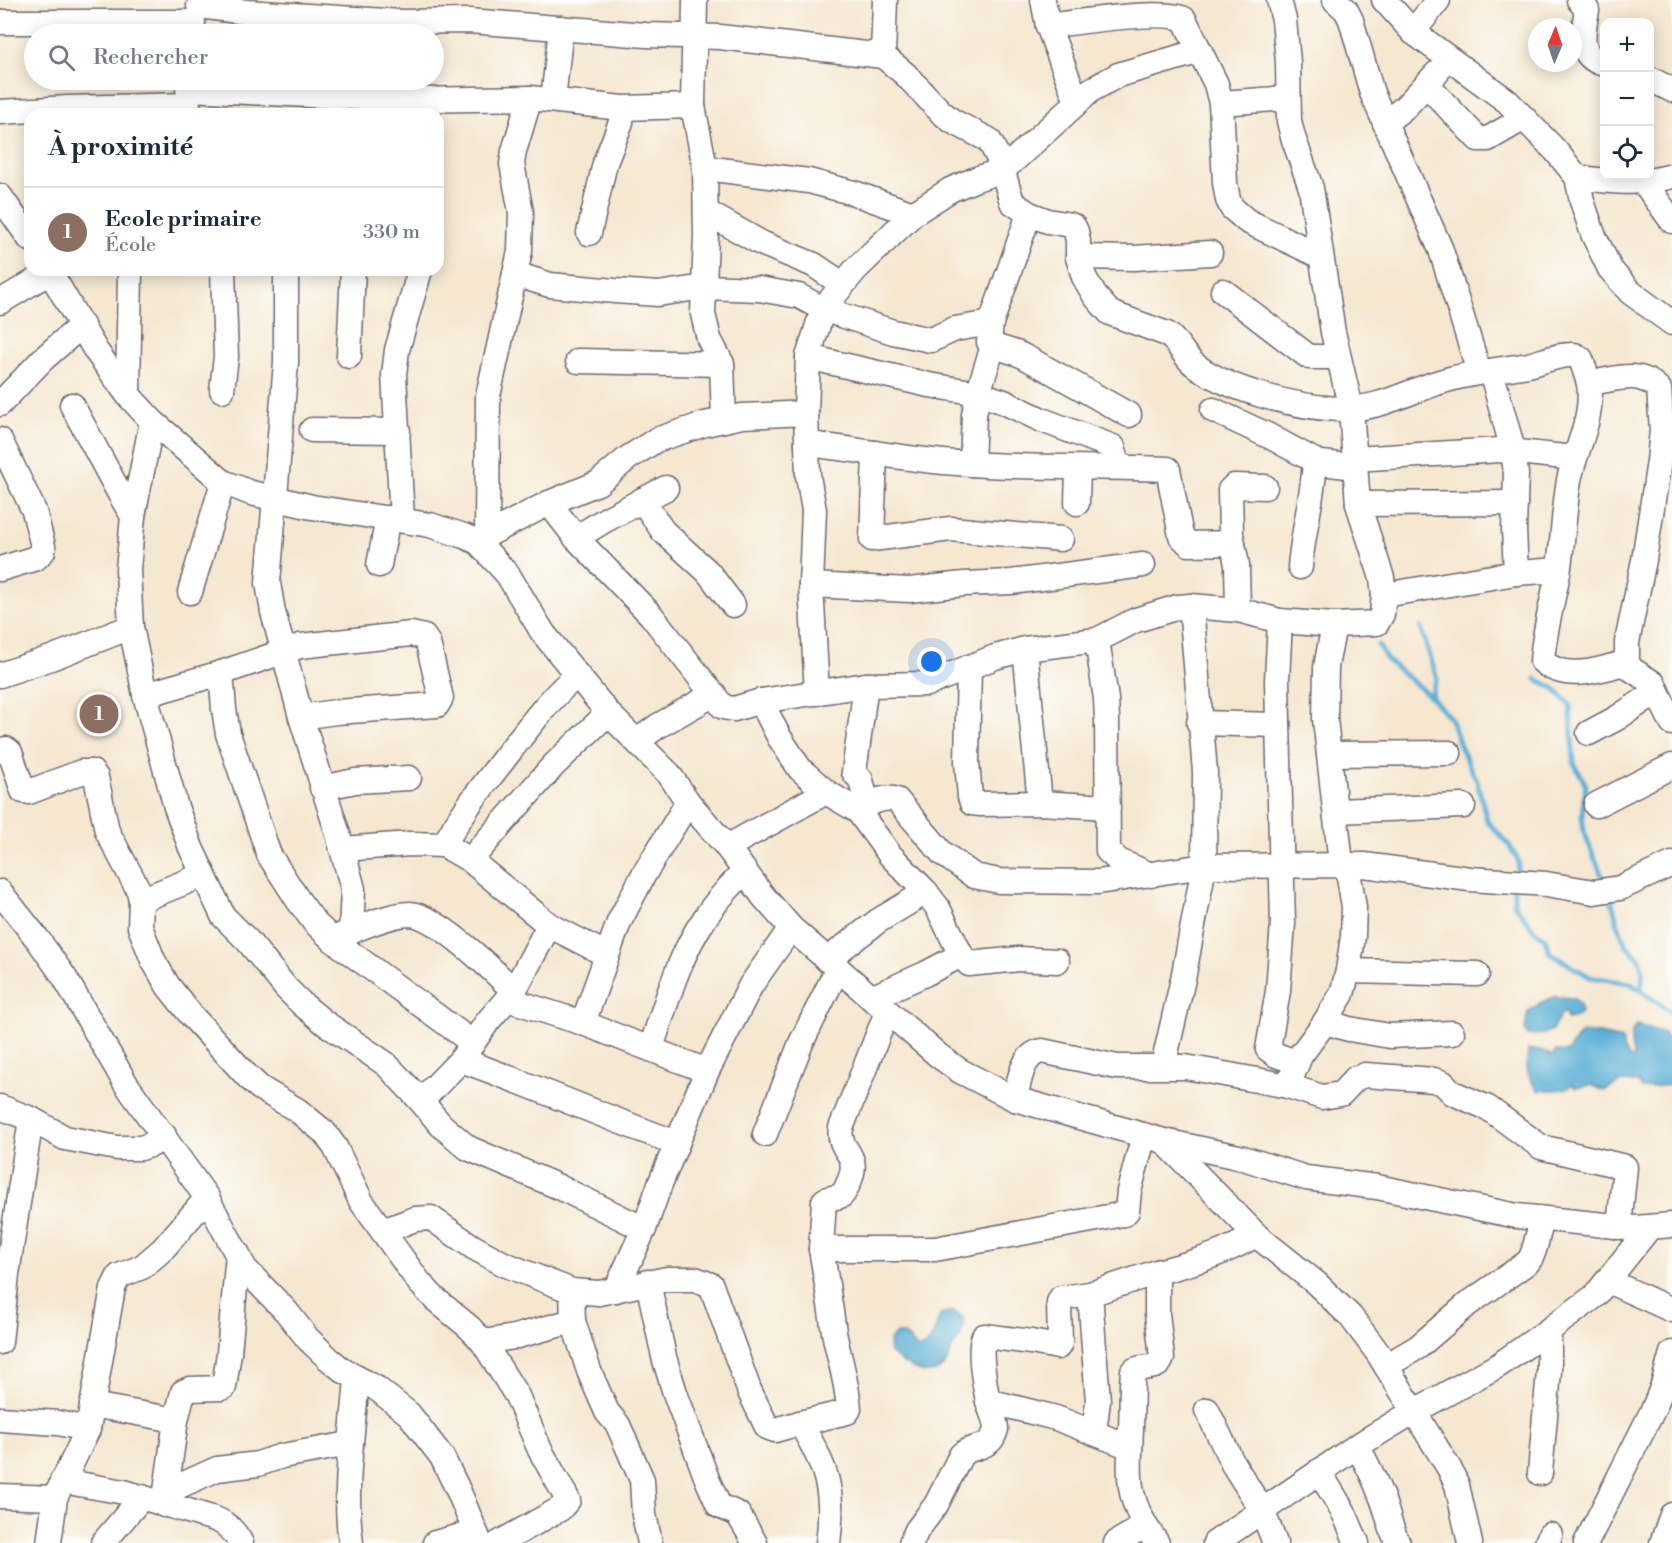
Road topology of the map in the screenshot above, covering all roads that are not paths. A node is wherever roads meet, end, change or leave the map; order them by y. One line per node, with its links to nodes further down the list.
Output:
1 (695, 0): 14 (street)
2 (885, 0): 16 (street)
3 (1043, 0): 11 (street)
4 (1279, 0): 23 (street)
5 (1335, 0): 34 (street)
6 (1384, 0): 13 (street)
7 (1438, 0): 13 (street)
8 (1579, 0): 18 (street)
9 (196, 15): 10 (street); 12 (street)
10 (0, 22)
11 (1048, 26): 15 (street); 25 (street)
12 (561, 28): 14 (street); 24 (street)
13 (1413, 32): 17 (street)
14 (694, 37): 16 (street); 27 (street)
15 (1200, 51): 25 (street); 26 (street)
16 (883, 56): 36 (street)
17 (1450, 59): 20 (street); 33 (street)
18 (1600, 63)
19 (1654, 81): 21 (street)
20 (1427, 85): 33 (street); 34 (street)
21 (1672, 90)
22 (188, 97): 28 (street); 29 (street)
23 (1288, 98): 26 (street); 48 (street)
24 (542, 99): 28 (street); 30 (street); 50 (street)
25 (1077, 102): 36 (street)
26 (1221, 103): 48 (street)
27 (693, 106): 30 (street); 35 (street)
28 (415, 107)
29 (68, 108)
30 (622, 108): 46 (street)
31 (24, 111): 32 (street)
32 (0, 112)
33 (1524, 118): 38 (street)
34 (1384, 123): 71 (street)
35 (705, 168): 41 (street); 42 (street)
36 (1003, 170): 42 (street); 43 (street)
37 (1672, 176): 39 (street)
38 (1577, 177): 39 (street); 63 (street)
39 (1643, 181): 44 (street)
40 (0, 196): 45 (street)
41 (706, 212): 58 (street); 59 (street)
42 (914, 214): 58 (street)
43 (1029, 214): 49 (street); 65 (street)
44 (1672, 221)
45 (16, 230)
46 (589, 233)
47 (1210, 253): 49 (street)
48 (1320, 256): 68 (street)
49 (1078, 257): 78 (street)
50 (515, 274): 59 (street); 108 (street)
51 (42, 276): 61 (street)
52 (53, 276): 64 (street)
53 (130, 276): 75 (street)
54 (223, 276): 73 (street)
55 (286, 276): 100 (street)
56 (353, 276): 66 (street)
57 (418, 276): 85 (street)
58 (842, 284): 62 (street)
59 (704, 287): 62 (street); 70 (street)
60 (1223, 291): 68 (street)
61 (0, 302)
62 (823, 309): 65 (street); 67 (street)
63 (1672, 323)
64 (82, 325): 75 (street); 76 (street)
65 (992, 334): 74 (street); 81 (street)
66 (349, 357)
67 (808, 357): 74 (street); 80 (street)
68 (1338, 357): 78 (street)
69 (578, 361): 70 (street)
70 (722, 364): 82 (street)
71 (1485, 371): 72 (street); 78 (street); 88 (street)
72 (1589, 383): 90 (street); 99 (street)
73 (222, 390)
74 (978, 393): 93 (street); 94 (street)
75 (128, 395): 83 (street)
76 (0, 404)
77 (72, 405): 106 (street)
78 (1350, 409): 92 (street)
79 (1213, 410): 91 (street)
80 (806, 413): 82 (street); 87 (street)
81 (1128, 415)
82 (724, 420): 102 (street)
83 (152, 421): 96 (street); 106 (street)
84 (312, 430): 85 (street)
85 (398, 431): 107 (street)
86 (0, 440): 115 (street)
87 (807, 444): 89 (street); 118 (street)
88 (1513, 450): 90 (street); 92 (street); 104 (street)
89 (875, 453): 93 (street); 110 (street)
90 (1574, 458): 116 (street)
91 (1315, 461): 92 (street); 114 (street)
92 (1355, 463): 105 (street)
93 (972, 464): 95 (street)
94 (1119, 467): 95 (street); 111 (street)
95 (1078, 468): 103 (street)
96 (223, 482): 100 (street); 119 (street)
97 (1265, 487): 111 (street)
98 (666, 488): 101 (street)
99 (1664, 491): 130 (street)
100 (274, 499): 107 (street); 129 (street)
101 (642, 500): 109 (street); 121 (street)
102 (549, 503): 108 (street); 109 (street)
103 (1077, 503)
104 (1515, 503): 105 (street); 117 (street)
105 (1358, 504): 120 (street)
106 (134, 516): 126 (street)
107 (395, 519): 108 (street); 112 (street)
108 (482, 538): 134 (street)
109 (576, 538): 138 (street)
110 (1061, 539)
111 (1233, 543): 123 (street)
112 (379, 565)
113 (1143, 565): 118 (street)
114 (1300, 567)
115 (0, 569)
116 (1558, 570): 117 (street); 130 (street)
117 (1516, 573): 120 (street)
118 (811, 585): 137 (street)
119 (189, 592)
120 (1384, 595): 125 (street)
121 (734, 605)
122 (1191, 606): 123 (street); 127 (street); 143 (street)
123 (1238, 610): 124 (street)
124 (1280, 621): 125 (street); 145 (street)
125 (1334, 625): 150 (street)
126 (131, 627): 133 (street); 139 (street)
127 (1097, 640): 128 (street); 159 (street)
128 (1025, 649): 131 (street); 156 (street)
129 (284, 651): 132 (street); 142 (street); 142 (street)
130 (1627, 662): 136 (street)
131 (969, 667): 135 (street); 156 (street)
132 (221, 673): 139 (street); 178 (street)
133 (0, 675)
134 (578, 675): 141 (street); 162 (street)
135 (866, 686): 137 (street); 160 (street)
136 (1660, 688): 144 (street); 146 (street)
137 (817, 693): 140 (street)
138 (714, 694): 140 (street); 147 (street)
139 (145, 695): 171 (street)
140 (761, 701): 154 (street)
141 (608, 712): 147 (street); 165 (street)
142 (301, 717): 153 (street)
143 (1199, 723): 145 (street); 167 (street)
144 (1672, 723)
145 (1278, 725): 169 (street)
146 (1589, 734)
147 (637, 741): 155 (street)
148 (0, 751): 175 (street)
149 (1449, 753): 150 (street)
150 (1329, 754): 161 (street)
151 (1672, 766): 157 (street)
152 (409, 778): 153 (street)
153 (322, 788): 164 (street)
154 (825, 792): 160 (street); 163 (street)
155 (688, 802): 163 (street); 179 (street)
156 (1040, 803): 159 (street)
157 (1596, 805)
158 (1463, 806): 161 (street)
159 (1108, 807): 172 (street)
160 (862, 808): 172 (street); 174 (street)
161 (1336, 811): 168 (street)
162 (444, 845): 164 (street); 165 (street)
163 (727, 847): 170 (street)
164 (342, 849): 178 (street)
165 (470, 860): 176 (street)
166 (1672, 864): 168 (street)
167 (1204, 866): 169 (street); 172 (street); 193 (street)
168 (1345, 866): 169 (street); 183 (street)
169 (1283, 867): 192 (street)
170 (744, 872): 177 (street); 190 (street)
171 (203, 875): 175 (street); 197 (street)
172 (1152, 875)
173 (0, 892): 201 (street)
174 (926, 892): 180 (street); 182 (street)
175 (141, 900): 209 (street)
176 (549, 925): 179 (street); 185 (street)
177 (791, 928): 182 (street); 194 (street)
178 (342, 936): 185 (street); 191 (street)
179 (607, 955): 188 (street)
180 (961, 955): 181 (street); 186 (street)
181 (1057, 961)
182 (833, 964): 186 (street); 200 (street)
183 (1348, 971): 184 (street); 187 (street)
184 (1477, 974)
185 (510, 995): 188 (street); 191 (street)
186 (879, 1005): 196 (street); 211 (street)
187 (1325, 1022): 189 (street); 192 (street)
188 (583, 1023): 190 (street)
189 (1452, 1033)
190 (651, 1048): 194 (street)
191 (467, 1052): 197 (street); 203 (street)
192 (1296, 1062): 195 (street)
193 (1162, 1066): 195 (street); 196 (street)
194 (707, 1071): 203 (street)
195 (1288, 1086): 206 (street)
196 (1015, 1098): 202 (street)
197 (421, 1101): 208 (street)
198 (0, 1107): 199 (street)
199 (31, 1119): 201 (street); 222 (street)
200 (765, 1134)
201 (164, 1135): 204 (street)
202 (1154, 1138): 205 (street); 210 (street); 211 (street)
203 (677, 1143): 208 (street)
204 (207, 1198): 212 (street); 228 (street)
205 (1543, 1219): 206 (street); 225 (street)
206 (1619, 1227): 207 (street)
207 (1661, 1227): 214 (street)
208 (644, 1230): 216 (street)
209 (383, 1231): 217 (street); 223 (street)
210 (1256, 1235): 213 (street); 225 (street)
211 (821, 1249): 234 (street)
212 (238, 1254): 226 (street); 233 (street)
213 (1157, 1272): 218 (street); 238 (street)
214 (1608, 1281): 219 (street); 221 (street)
215 (648, 1282): 216 (street); 234 (street); 256 (street)
216 (616, 1290): 217 (street)
217 (572, 1291): 220 (street)
218 (1090, 1294): 227 (street); 236 (street)
219 (1672, 1310)
220 (573, 1321): 223 (street); 255 (street)
221 (1549, 1330): 231 (street); 241 (street)
222 (0, 1342)
223 (483, 1342): 254 (street)
224 (1672, 1353): 230 (street)
225 (1386, 1366): 231 (street)
226 (357, 1378): 237 (street); 248 (street)
227 (988, 1401): 236 (street); 258 (street)
228 (92, 1405): 233 (street); 235 (street)
229 (1207, 1410): 245 (street)
230 (1663, 1410): 265 (street)
231 (1413, 1412): 239 (street); 264 (street)
232 (0, 1419): 235 (street)
233 (176, 1420): 244 (street)
234 (801, 1423): 257 (street)
235 (88, 1429): 242 (street)
236 (1094, 1432): 238 (street)
237 (350, 1444): 244 (street); 252 (street)
238 (1130, 1446): 247 (street)
239 (1357, 1446): 240 (street); 263 (street)
240 (1319, 1471): 245 (street); 262 (street)
241 (1540, 1473)
242 (59, 1490): 243 (street); 244 (street); 249 (street)
243 (0, 1496)
244 (157, 1498): 250 (street); 251 (street)
245 (1262, 1510): 260 (street); 261 (street)
246 (1672, 1515): 266 (street)
247 (1151, 1535): 259 (street)
248 (477, 1538): 253 (street)
249 (49, 1543)
250 (103, 1543)
251 (241, 1543)
252 (351, 1543)
253 (435, 1543)
254 (499, 1543)
255 (650, 1543)
256 (755, 1543)
257 (828, 1543)
258 (911, 1543)
259 (1116, 1543)
260 (1215, 1543)
261 (1275, 1543)
262 (1357, 1543)
263 (1398, 1543)
264 (1470, 1543)
265 (1586, 1543)
266 (1662, 1543)

